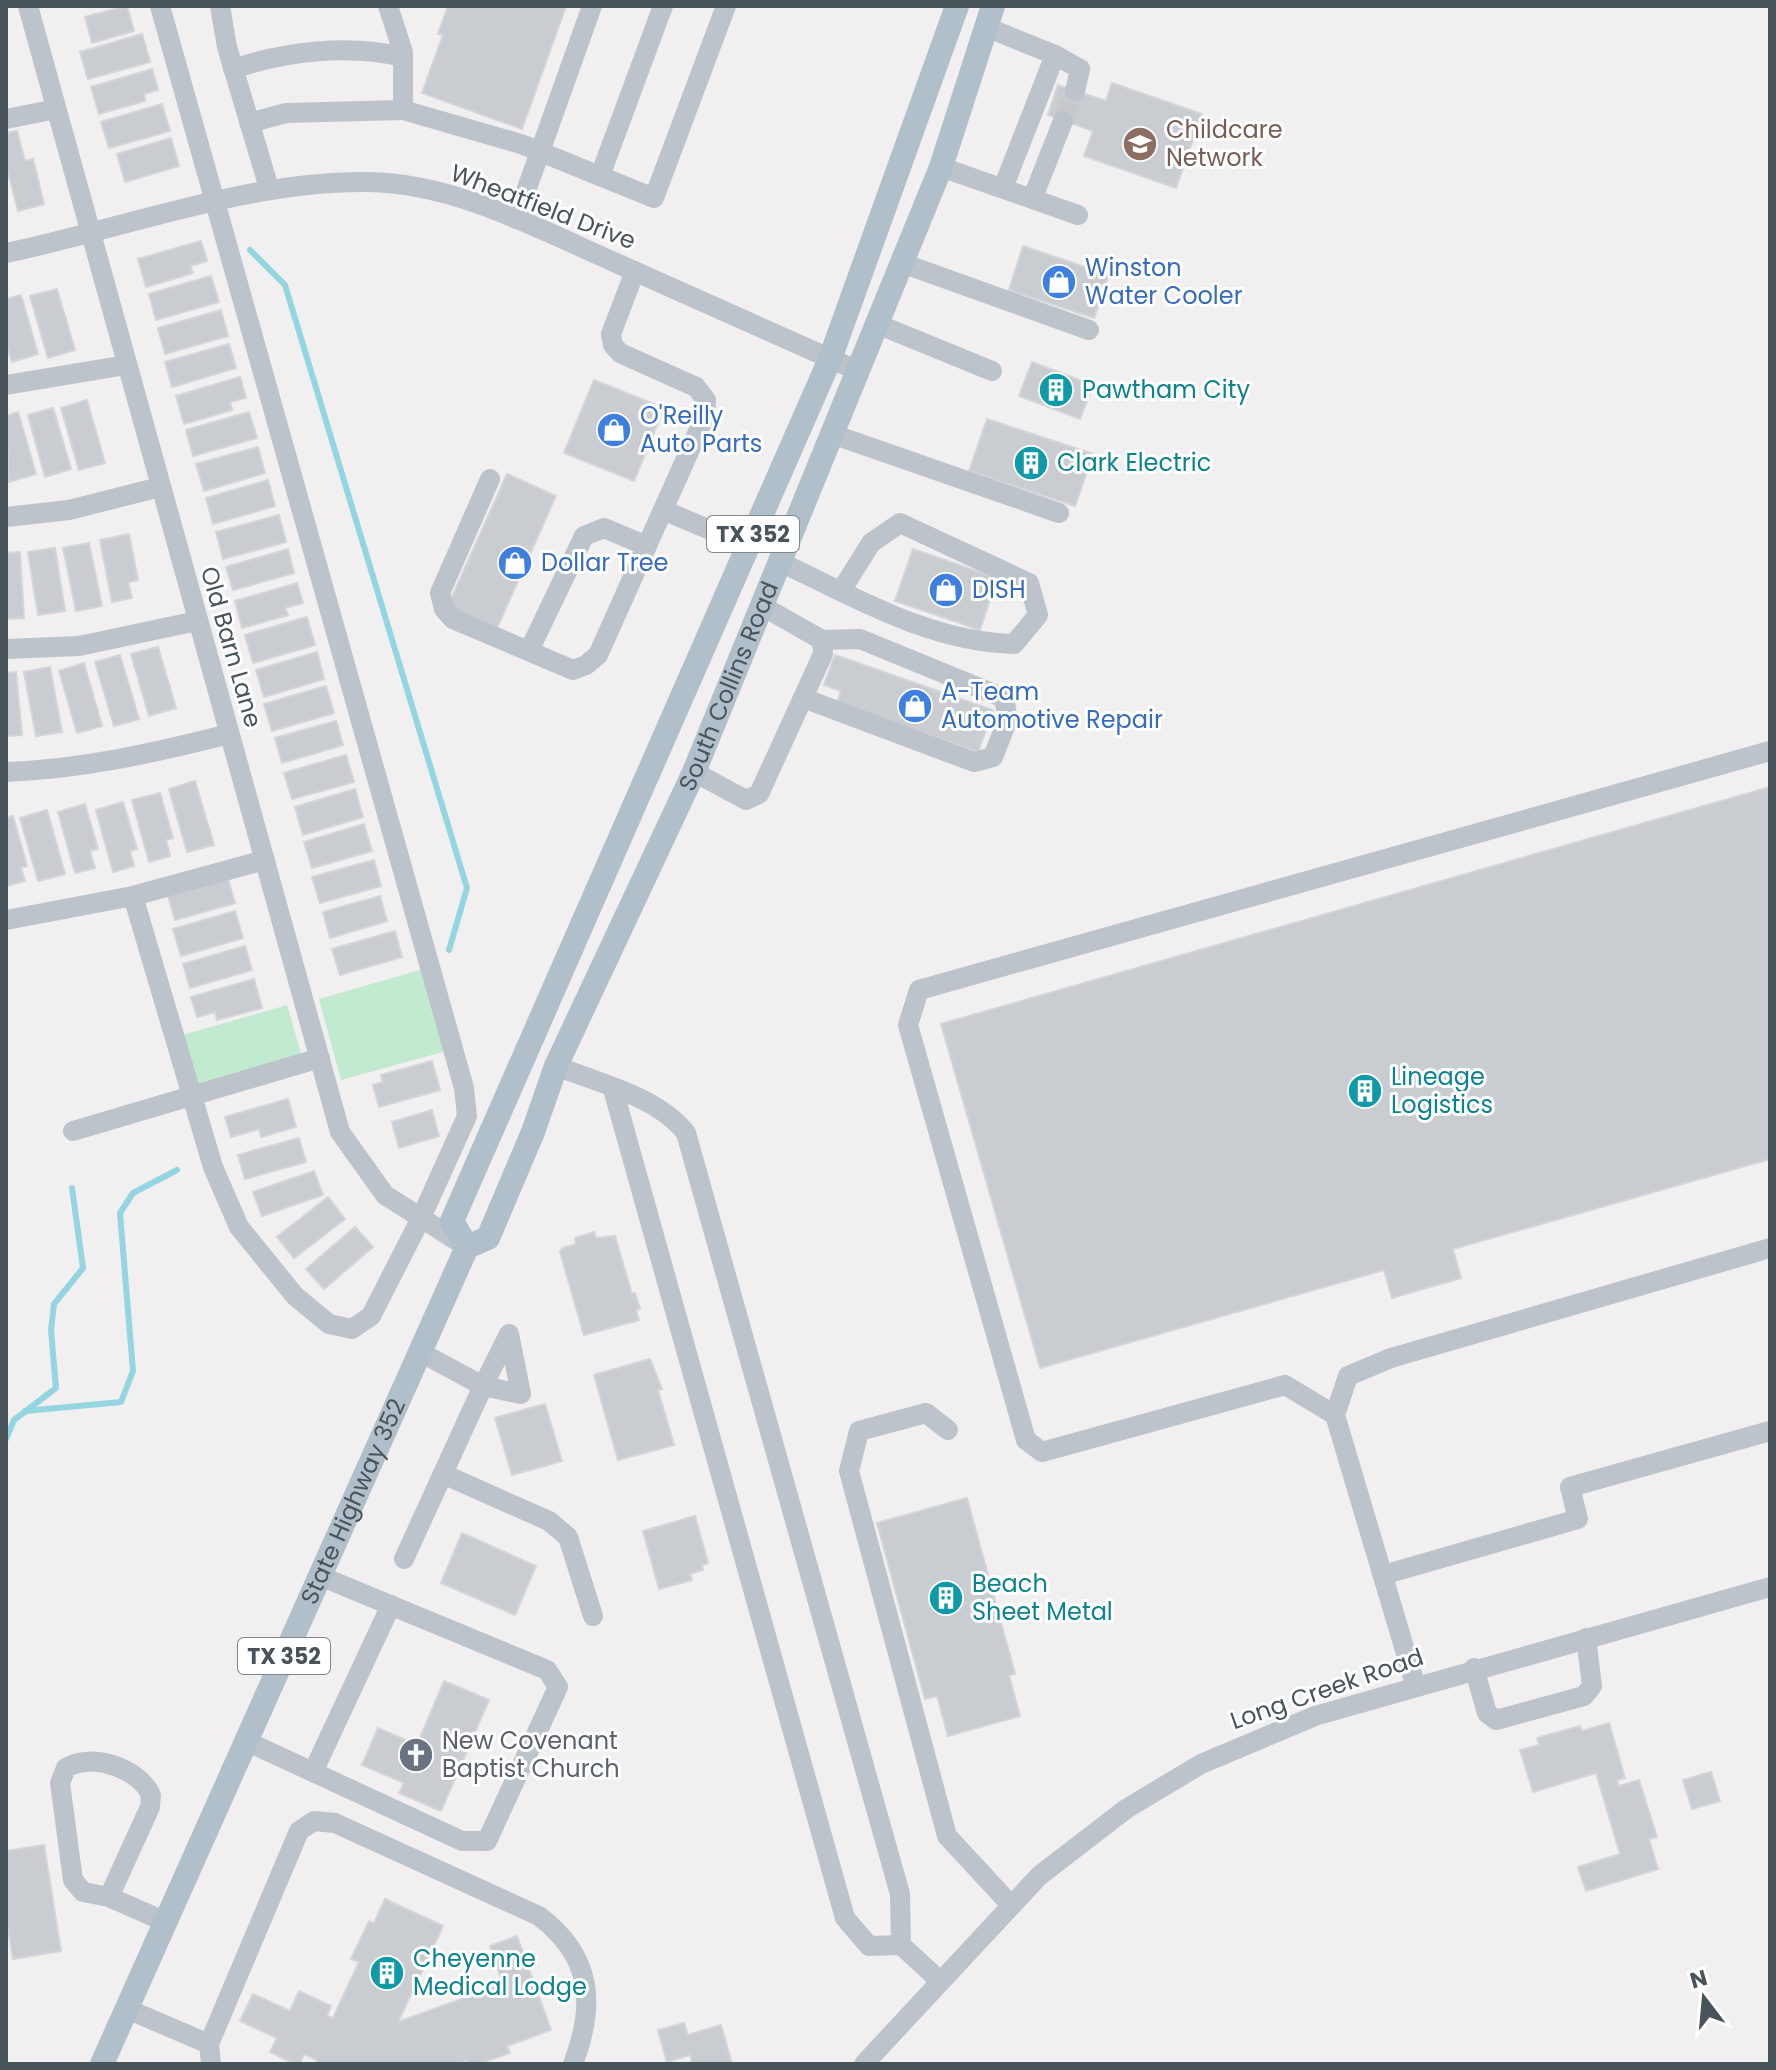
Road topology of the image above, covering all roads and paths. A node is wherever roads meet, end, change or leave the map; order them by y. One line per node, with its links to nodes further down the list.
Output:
1 (28, 6): 14 (street, Old Barn Lane)
2 (160, 6): 25 (street)
3 (388, 6): 11 (street)
4 (592, 6): 19 (street)
5 (663, 6): 21 (street)
6 (726, 6): 21 (street)
7 (957, 6): 34 (main road, South Collins Road / TX 352)
8 (226, 7): 12 (street)
9 (990, 17): 10 (street); 20 (main road, South Collins Road / TX 352)
10 (1055, 55): 13 (street); 23 (street)
11 (403, 57): 12 (street); 15 (street)
12 (233, 69): 18 (street)
13 (1075, 91)
14 (56, 109): 16 (street); 28 (street, Old Barn Lane)
15 (403, 110): 18 (street); 19 (street)
16 (6, 119)
17 (1063, 121): 24 (street)
18 (249, 123): 22 (street)
19 (539, 151): 21 (street); 27 (street)
20 (941, 167): 23 (street); 30 (main road, South Collins Road / TX 352)
21 (600, 176)
22 (269, 188): 25 (street, Wheatfield Drive); 27 (street, Wheatfield Drive)
23 (1003, 188): 24 (street)
24 (1033, 197): 26 (street)
25 (215, 203): 28 (street, Wheatfield Drive); 69 (street)
26 (1078, 215)
27 (516, 219): 31 (street, Wheatfield Drive)
28 (90, 236): 29 (street, Wheatfield Drive); 35 (street, Old Barn Lane)
29 (6, 253)
30 (902, 263): 32 (main road, South Collins Road / TX 352); 33 (street)
31 (635, 271): 34 (street, Wheatfield Drive); 42 (street)
32 (877, 324): 36 (main road, South Collins Road / TX 352); 37 (street)
33 (1089, 330)
34 (830, 359): 36 (street, Wheatfield Drive); 46 (main road, South Collins Road / TX 352)
35 (126, 365): 38 (street); 41 (street, Old Barn Lane)
36 (858, 371): 39 (main road, South Collins Road / TX 352)
37 (992, 371)
38 (6, 385)
39 (832, 434): 43 (street); 47 (main road, South Collins Road / TX 352)
40 (490, 479): 53 (street)
41 (160, 487): 44 (street); 50 (street, Old Barn Lane)
42 (663, 510): 45 (street); 46 (street)
43 (1059, 513)
44 (6, 517)
45 (647, 546): 53 (street); 53 (street)
46 (748, 546): 62 (main road, South Collins Road / TX 352)
47 (780, 562): 48 (street); 49 (main road, South Collins Road / TX 352)
48 (841, 591): 48 (street)
49 (762, 606): 51 (street); 58 (main road, South Collins Road / TX 352)
50 (197, 621): 52 (street); 55 (street, Old Barn Lane)
51 (822, 640): 54 (street); 54 (street)
52 (6, 649)
53 (529, 651)
54 (803, 698): 58 (street)
55 (229, 734): 57 (street); 59 (street, Old Barn Lane)
56 (1770, 751): 73 (street)
57 (6, 772)
58 (694, 772): 64 (main road, South Collins Road / TX 352)
59 (265, 860): 60 (street); 63 (street, Old Barn Lane)
60 (133, 896): 61 (street); 67 (street)
61 (6, 920)
62 (527, 1054): 64 (main road); 70 (main road, TX 352)
63 (320, 1058): 67 (street); 69 (street, Old Barn Lane)
64 (556, 1066): 65 (street); 66 (main road, South Collins Road / TX 352)
65 (613, 1089): 91 (street); 91 (street)
66 (548, 1090): 70 (main road, State Highway 352 / TX 352)
67 (192, 1095): 68 (street); 69 (street)
68 (73, 1131)
69 (421, 1218): 70 (street, Old Barn Lane)
70 (467, 1247): 72 (main road, State Highway 352 / TX 352)
71 (1770, 1248): 73 (street)
72 (420, 1352): 76 (street); 79 (main road, State Highway 352 / TX 352)
73 (1335, 1415): 78 (street)
74 (948, 1430): 89 (street)
75 (1770, 1431): 78 (street)
76 (443, 1474): 77 (street); 82 (street)
77 (404, 1559)
78 (1383, 1575): 85 (street)
79 (320, 1576): 81 (street); 86 (main road, State Highway 352 / TX 352)
80 (1770, 1587): 83 (street, Long Creek Road)
81 (391, 1605): 87 (street); 87 (street)
82 (593, 1616)
83 (1586, 1638): 84 (street, Long Creek Road); 84 (street)
84 (1474, 1668): 85 (street, Long Creek Road)
85 (1415, 1684): 89 (street, Long Creek Road)
86 (246, 1741): 87 (street); 90 (main road, State Highway 352 / TX 352)
87 (313, 1772)
88 (109, 1897): 88 (street); 90 (street)
89 (1010, 1904): 92 (street, Long Creek Road)
90 (166, 1922): 93 (main road, State Highway 352 / TX 352)
91 (901, 1945): 92 (street)
92 (940, 1981): 97 (street, Long Creek Road)
93 (127, 2009): 94 (street); 95 (main road, State Highway 352 / TX 352)
94 (210, 2054): 96 (street)
95 (102, 2064)
96 (573, 2064)
97 (864, 2064)

